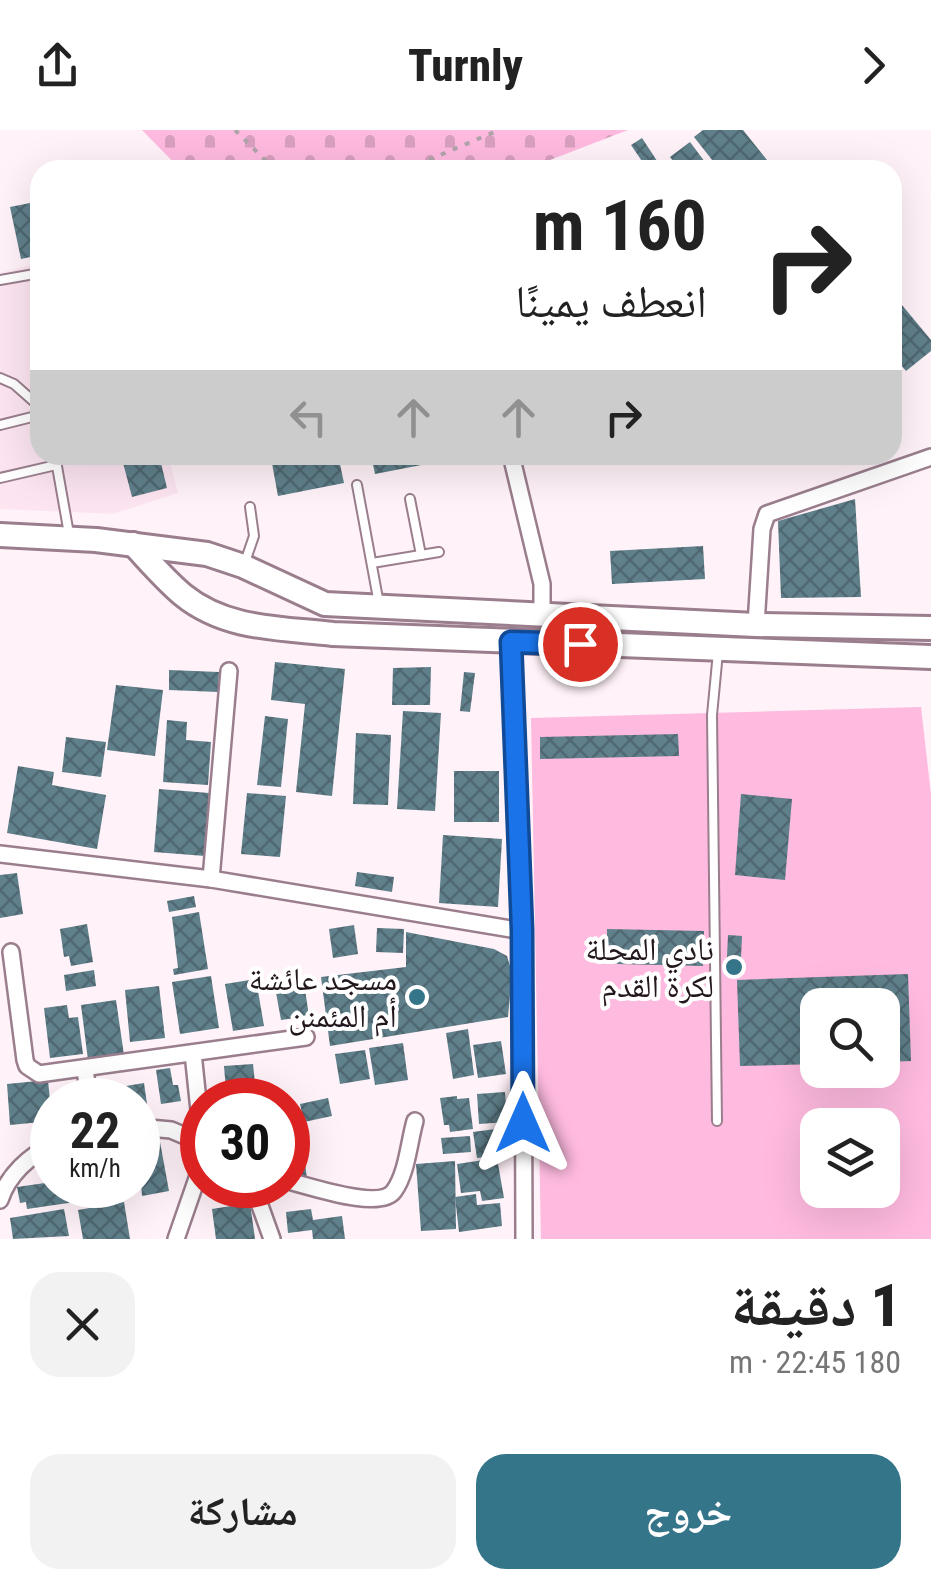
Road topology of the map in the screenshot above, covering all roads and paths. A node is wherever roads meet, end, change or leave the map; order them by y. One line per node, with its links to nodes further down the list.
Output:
1 (235, 130): 3 (path)
2 (499, 130): 4 (path)
3 (266, 160)
4 (428, 160)
5 (30, 274): 6 (lane)
6 (0, 280)
7 (0, 378): 8 (lane)
8 (30, 401)
9 (30, 414): 10 (lane)
10 (0, 424)
11 (931, 457): 29 (street)
12 (40, 465): 15 (lane)
13 (56, 465): 20 (lane)
14 (513, 465): 28 (street)
15 (0, 478)
16 (357, 485): 24 (lane)
17 (410, 499): 23 (lane)
18 (250, 507): 25 (lane)
19 (0, 535): 20 (street)
20 (69, 538): 21 (street)
21 (133, 544): 25 (street); 31 (street)
22 (440, 552): 23 (lane)
23 (421, 555): 24 (lane)
24 (372, 564): 27 (lane)
25 (242, 566): 26 (street)
26 (324, 604): 27 (street); 31 (street)
27 (380, 608): 28 (street)
28 (542, 614): 29 (street)
29 (756, 625): 30 (street)
30 (931, 628)
31 (333, 634): 32 (street)
32 (511, 642): 33 (street); 38 (street)
33 (719, 647): 34 (street); 46 (lane)
34 (931, 657)
35 (229, 671): 37 (street)
36 (0, 854): 37 (street)
37 (210, 880): 38 (street)
38 (522, 930): 54 (street)
39 (11, 952): 42 (street)
40 (306, 1037): 41 (street)
41 (193, 1053): 42 (street); 44 (street)
42 (85, 1069): 43 (street)
43 (86, 1078)
44 (196, 1078)
45 (415, 1121): 48 (street)
46 (717, 1121)
47 (30, 1159): 49 (street)
48 (310, 1186)
49 (1, 1191)
50 (187, 1208): 52 (street)
51 (261, 1208): 53 (street)
52 (176, 1239)
53 (272, 1239)
54 (524, 1239)

